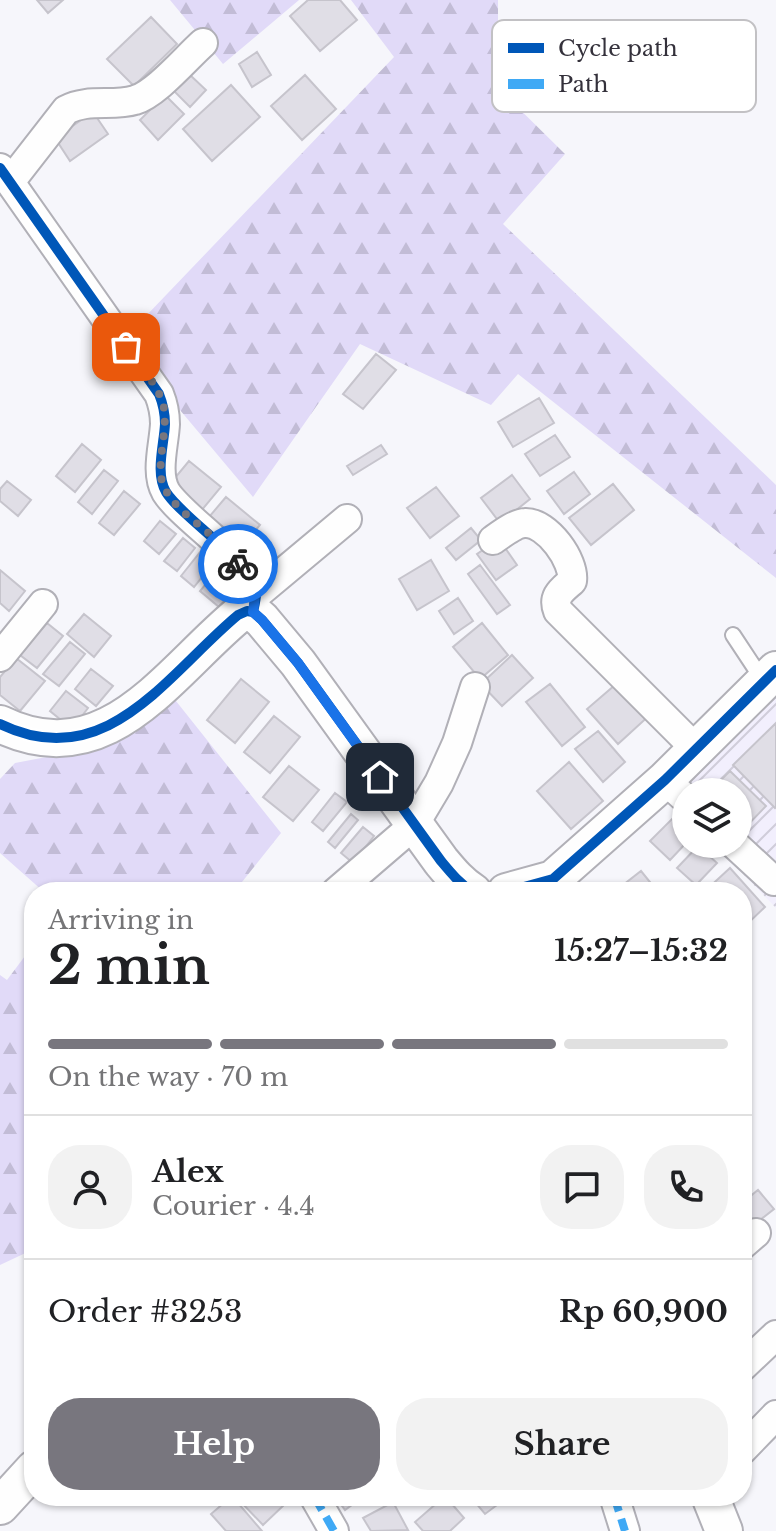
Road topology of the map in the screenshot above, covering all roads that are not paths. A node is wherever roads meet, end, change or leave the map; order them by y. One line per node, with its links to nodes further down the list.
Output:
1 (203, 43): 2 (street)
2 (5, 175): 6 (street)
3 (347, 519): 6 (street)
4 (493, 540): 12 (street)
5 (43, 604): 8 (street)
6 (255, 604): 11 (street); 15 (street)
7 (733, 635): 9 (lane)
8 (0, 657)
9 (770, 676): 12 (street)
10 (475, 687): 15 (street)
11 (0, 724)
12 (697, 750): 13 (street)
13 (682, 778)
14 (672, 793): 20 (street)
15 (414, 825): 18 (street); 19 (street)
16 (749, 858): 17 (street)
17 (774, 881)
18 (348, 882)
19 (460, 882)
20 (551, 882)
21 (776, 1335): 22 (street)
22 (752, 1358)
23 (776, 1415): 24 (street)
24 (752, 1440)
25 (24, 1480): 26 (street)
26 (0, 1506)
27 (320, 1506): 30 (street)
28 (617, 1506): 31 (street)
29 (714, 1506): 32 (street)
30 (334, 1531)
31 (625, 1531)
32 (724, 1531)

